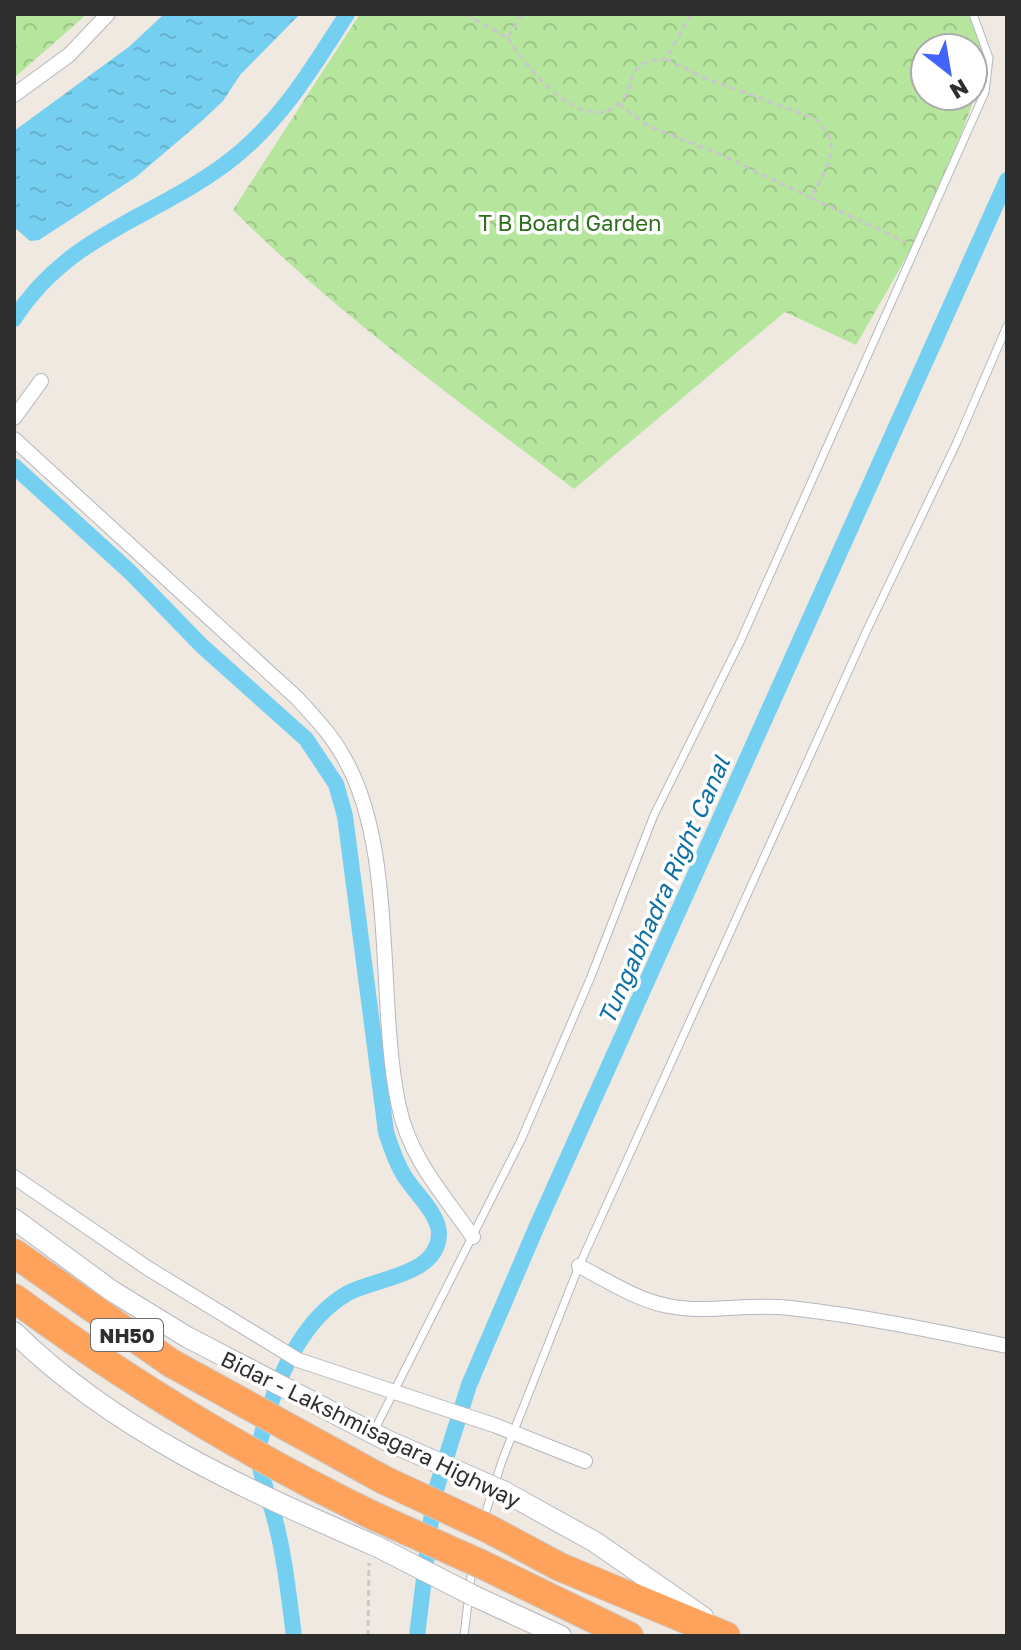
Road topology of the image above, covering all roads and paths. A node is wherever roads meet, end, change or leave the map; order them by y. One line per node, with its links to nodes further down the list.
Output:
1 (108, 14): 8 (street)
2 (466, 14): 6 (path)
3 (522, 14): 6 (path)
4 (691, 14): 7 (path)
5 (973, 14): 11 (lane)
6 (508, 38): 9 (path)
7 (666, 59): 9 (path); 10 (path)
8 (14, 95)
9 (619, 104): 10 (path)
10 (811, 198): 11 (path)
11 (918, 247): 18 (lane)
12 (1007, 326): 20 (lane)
13 (41, 381): 14 (street)
14 (14, 418)
15 (14, 439): 18 (street)
16 (14, 1177): 24 (street)
17 (14, 1219): 26 (street, Bidar - Lakshmisagara Highway)
18 (473, 1237): 24 (lane)
19 (17, 1255): 29 (highway, Bidar - Lakshmisagara Highway / NH50, bridge)
20 (579, 1266): 23 (street); 25 (lane)
21 (14, 1298): 28 (highway, Bidar - Lakshmisagara Highway / NH50)
22 (14, 1332): 28 (street)
23 (1007, 1346)
24 (392, 1391): 25 (street); 26 (lane)
25 (513, 1432): 27 (street); 29 (lane)
26 (380, 1436): 34 (street, Bidar - Lakshmisagara Highway, bridge)
27 (585, 1461)
28 (375, 1536): 29 (highway, Bidar - Lakshmisagara Highway / NH50, bridge); 30 (path); 32 (street, Bidar - Lakshmisagara Highway, bridge)
29 (482, 1543): 31 (lane); 33 (highway, Bidar - Lakshmisagara Highway / NH50); 34 (highway, Bidar - Lakshmisagara Highway / NH50)
30 (368, 1636)
31 (464, 1636)
32 (561, 1636)
33 (629, 1636)
34 (728, 1636)

